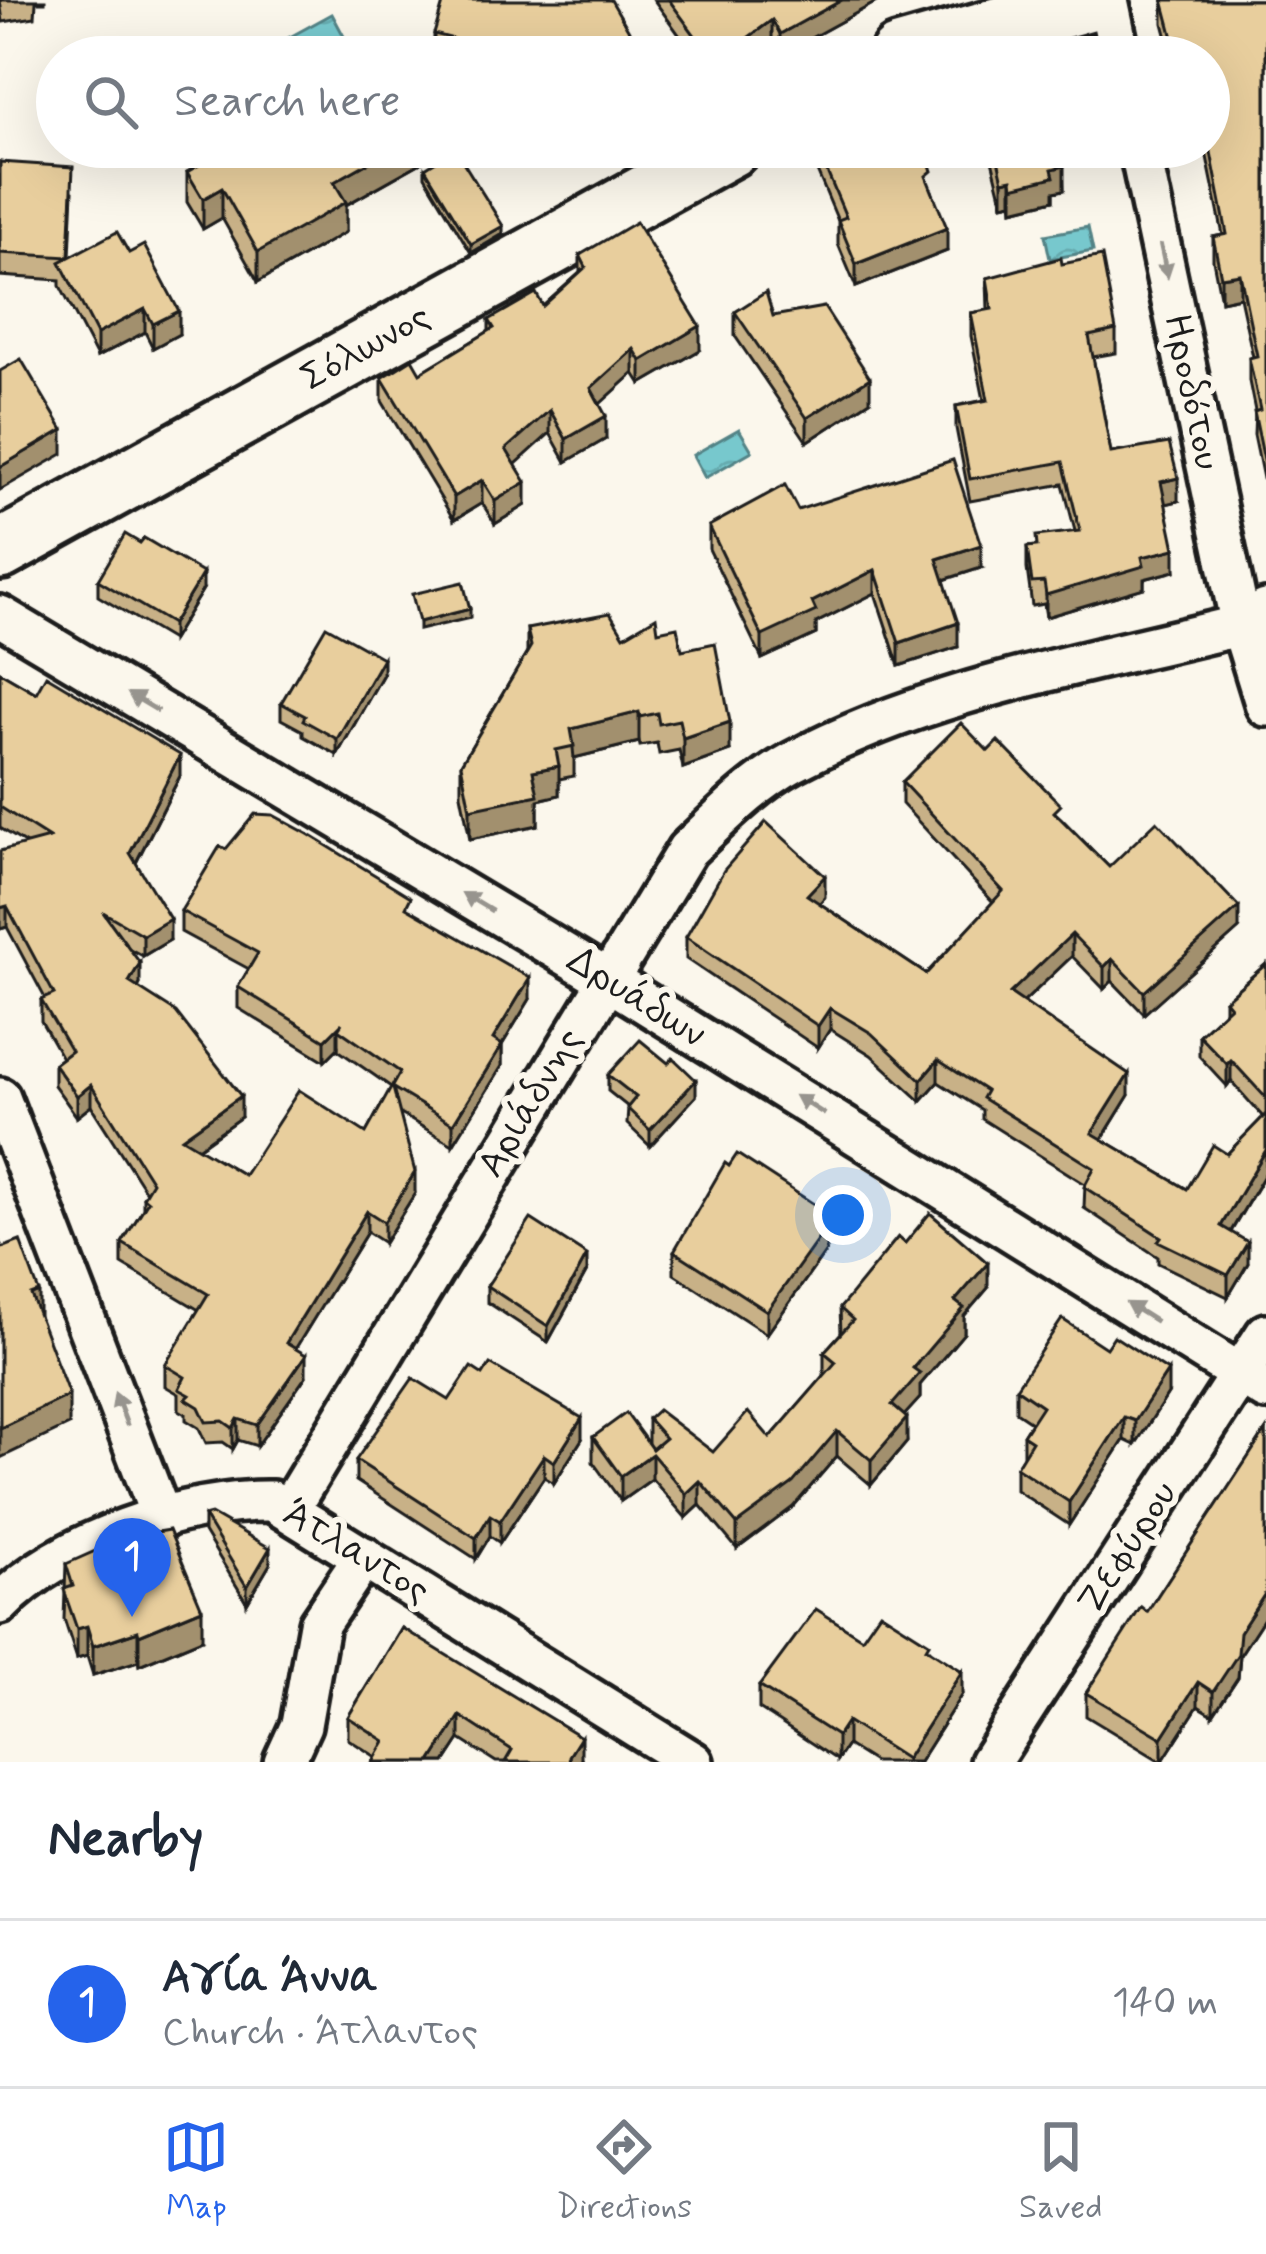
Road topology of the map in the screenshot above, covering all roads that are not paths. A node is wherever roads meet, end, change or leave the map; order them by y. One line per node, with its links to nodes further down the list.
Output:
1 (972, 0): 4 (street)
2 (1093, 0): 5 (street)
3 (1108, 0): 6 (street)
4 (924, 36)
5 (967, 36)
6 (1116, 36)
7 (693, 168): 9 (street, Σόλωνος)
8 (1144, 168): 11 (street, Ηροδότου, one-way to 11)
9 (0, 550)
10 (0, 616): 13 (street, Δρυάδων, one-way to 10)
11 (1254, 618): 12 (street, Ηροδότου); 13 (street, Αριάδνης)
12 (1266, 706)
13 (605, 978): 17 (street, Δρυάδων, one-way to 13); 18 (street, Αριάδνης)
14 (0, 1098): 15 (street)
15 (17, 1183): 19 (street, one-way to 15)
16 (1266, 1334): 17 (street, Ζεφύρου)
17 (1253, 1382): 24 (street, Ζεφύρου)
18 (290, 1509): 19 (street, Άτλαντος); 20 (street, Άτλαντος)
19 (162, 1519): 21 (street, Άτλαντος)
20 (364, 1557): 22 (street); 23 (street, Άτλαντος)
21 (0, 1604)
22 (284, 1762)
23 (693, 1762)
24 (990, 1762)

